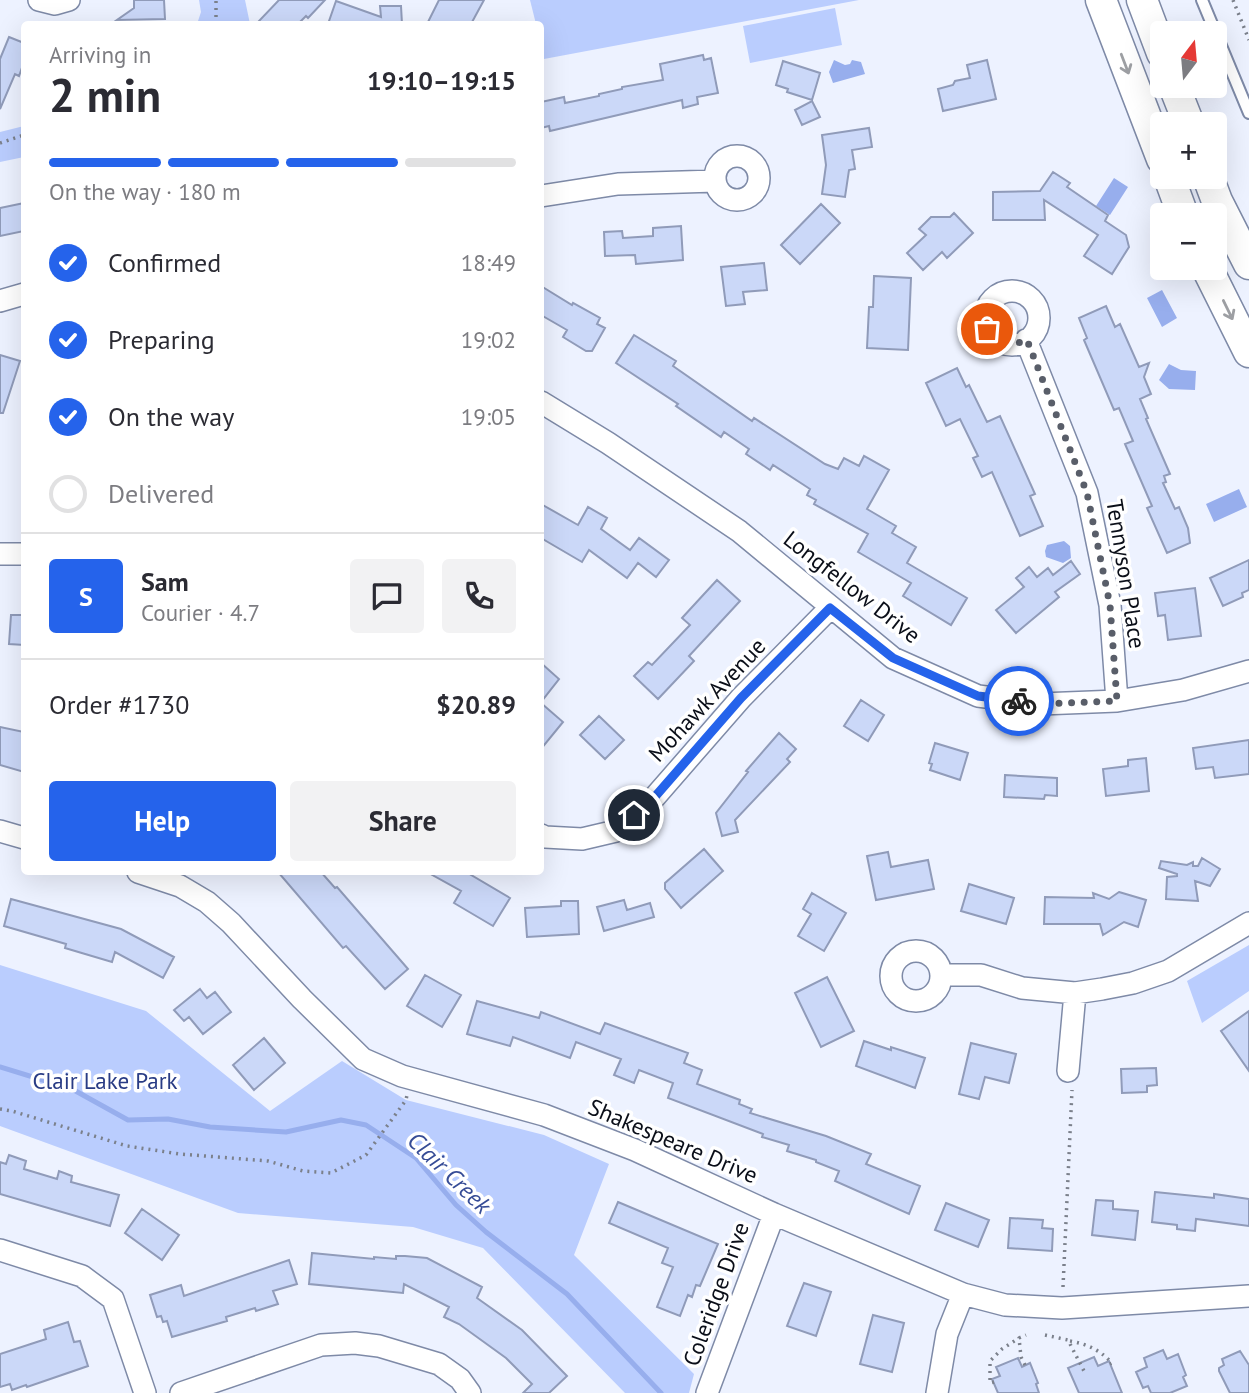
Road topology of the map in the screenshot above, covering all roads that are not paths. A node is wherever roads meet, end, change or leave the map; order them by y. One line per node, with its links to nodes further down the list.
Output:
1 (39, 0): 2 (street)
2 (69, 0)
3 (1101, 0): 8 (main road, one-way to 8)
4 (1142, 0): 6 (main road)
5 (1202, 0): 7 (lane)
6 (1150, 21)
7 (1249, 113)
8 (1150, 128)
9 (715, 181): 11 (street)
10 (1212, 189): 12 (main road)
11 (544, 196)
12 (1249, 264)
13 (1213, 280): 17 (main road, one-way to 17)
14 (21, 295): 15 (street)
15 (0, 301)
16 (1027, 340): 23 (street, Tennyson Place)
17 (1249, 352)
18 (544, 404): 21 (street, Longfellow Drive)
19 (0, 554): 20 (street)
20 (21, 554)
21 (830, 608): 23 (street, Longfellow Drive); 25 (street, Mohawk Avenue)
22 (1249, 671): 23 (street, Longfellow Drive)
23 (1117, 701)
24 (0, 831): 26 (street)
25 (544, 836)
26 (21, 837)
27 (147, 875): 32 (street, Shakespeare Drive)
28 (1249, 923): 30 (street)
29 (941, 975): 30 (street)
30 (1075, 993): 31 (street)
31 (1068, 1071)
32 (774, 1213): 34 (street, Shakespeare Drive); 39 (street, Coleridge Drive)
33 (0, 1250): 36 (street)
34 (963, 1294): 35 (street, Shakespeare Drive); 40 (street)
35 (1249, 1296)
36 (145, 1393)
37 (181, 1393): 38 (street)
38 (470, 1393)
39 (707, 1393)
40 (937, 1393)

